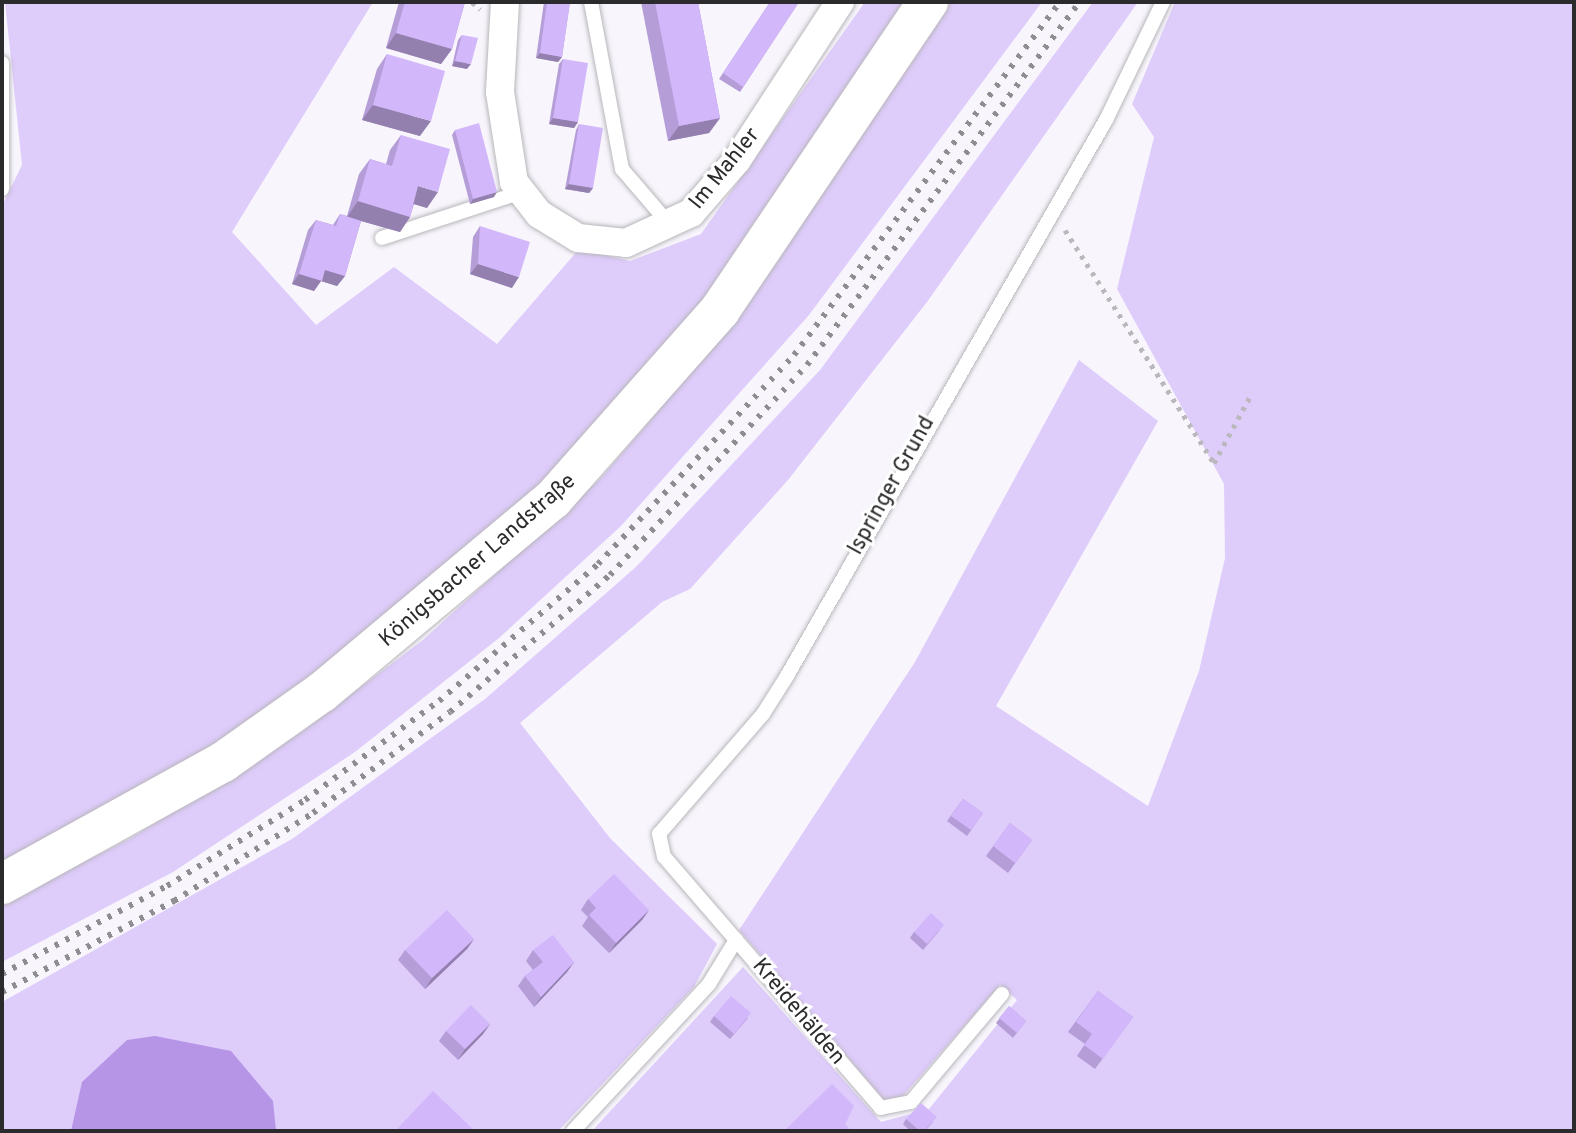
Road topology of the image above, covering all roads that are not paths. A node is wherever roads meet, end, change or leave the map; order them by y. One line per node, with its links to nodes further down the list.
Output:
1 (505, 2): 8 (street, Im Mahler)
2 (591, 2): 9 (lane)
3 (840, 2): 9 (street, Im Mahler)
4 (928, 2): 11 (main road, Königsbacher Landstraße)
5 (1163, 2): 12 (lane, Ispringer Grund)
6 (2, 63): 7 (lane)
7 (2, 189)
8 (522, 192): 9 (street, Im Mahler); 10 (lane)
9 (670, 226)
10 (382, 238)
11 (2, 884)
12 (736, 940): 13 (lane, Kreidehälden); 14 (lane, Kreidehälden)
13 (1002, 994)
14 (573, 1131)

